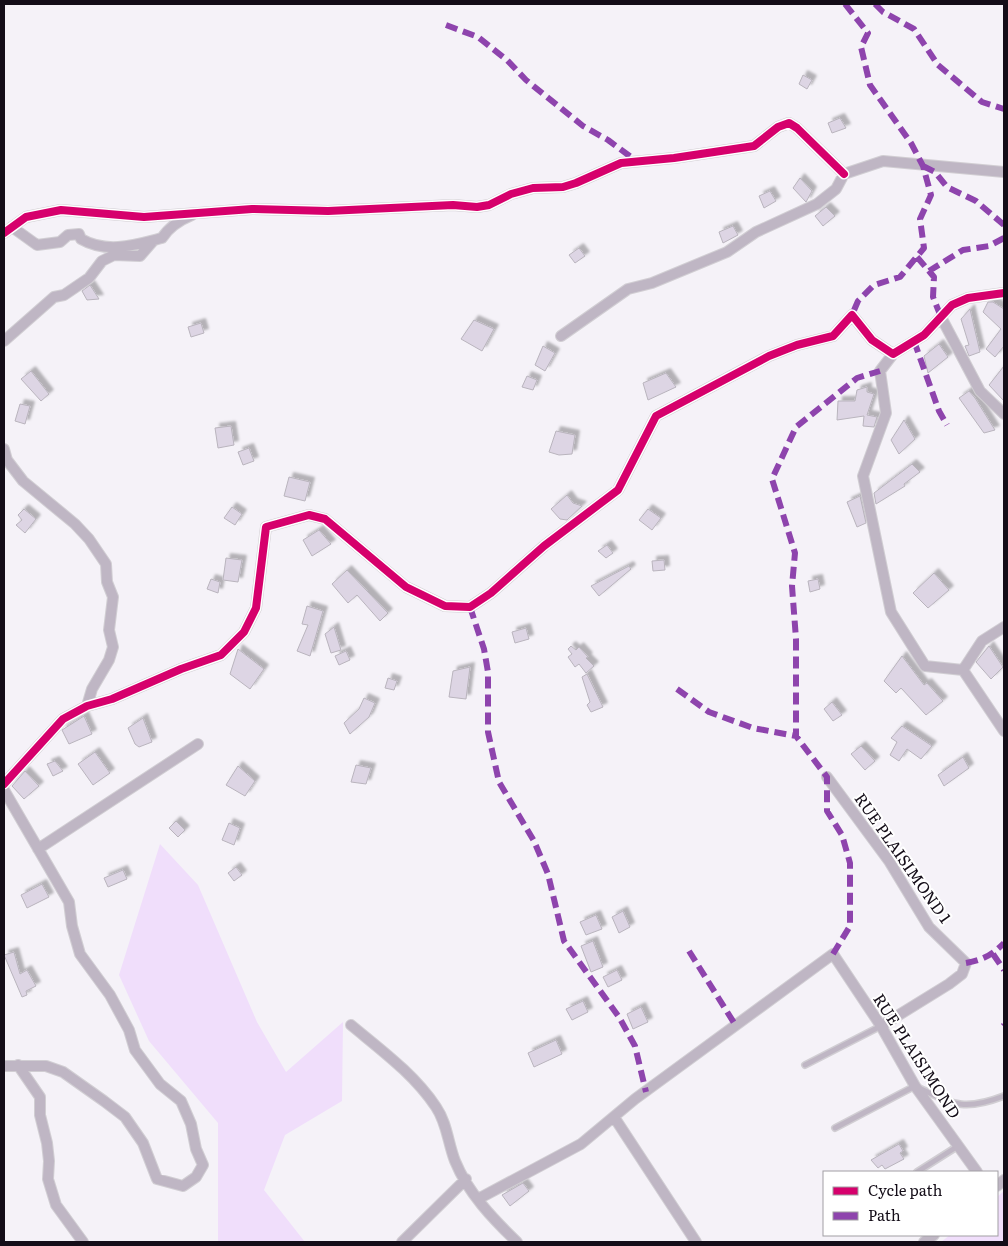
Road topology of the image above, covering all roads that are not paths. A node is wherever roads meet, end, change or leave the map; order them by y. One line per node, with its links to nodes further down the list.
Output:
1 (1004, 172): 2 (street)
2 (844, 174): 3 (street); 8 (street)
3 (198, 213): 4 (street); 5 (street)
4 (8, 230): 5 (street)
5 (152, 241): 9 (street)
6 (1004, 293): 7 (street)
7 (941, 317): 10 (street); 11 (street)
8 (560, 336)
9 (4, 341)
10 (893, 354): 14 (street); 15 (street)
11 (1004, 414)
12 (4, 449): 15 (street)
13 (1004, 627): 14 (street)
14 (963, 670): 16 (street)
15 (87, 706): 19 (street)
16 (1004, 731)
17 (198, 744): 21 (street)
18 (827, 777): 23 (street, RUE PLAISIMOND 1)
19 (4, 784)
20 (4, 790): 21 (street)
21 (38, 849): 24 (street)
22 (351, 1025): 34 (street)
23 (882, 1026): 25 (lane); 27 (street, RUE PLAISIMOND); 29 (street, RUE PLAISIMOND)
24 (18, 1065): 26 (street); 36 (street)
25 (804, 1065)
26 (4, 1066)
27 (915, 1086): 28 (lane); 30 (lane); 31 (street, RUE PLAISIMOND)
28 (1004, 1096)
29 (614, 1117): 35 (street); 39 (street)
30 (835, 1128)
31 (958, 1146): 32 (lane); 33 (street, RUE PLAISIMOND)
32 (919, 1171)
33 (977, 1171)
34 (466, 1179): 35 (street); 37 (street)
35 (478, 1199): 38 (street)
36 (83, 1242)
37 (402, 1242)
38 (517, 1242)
39 (696, 1242)

